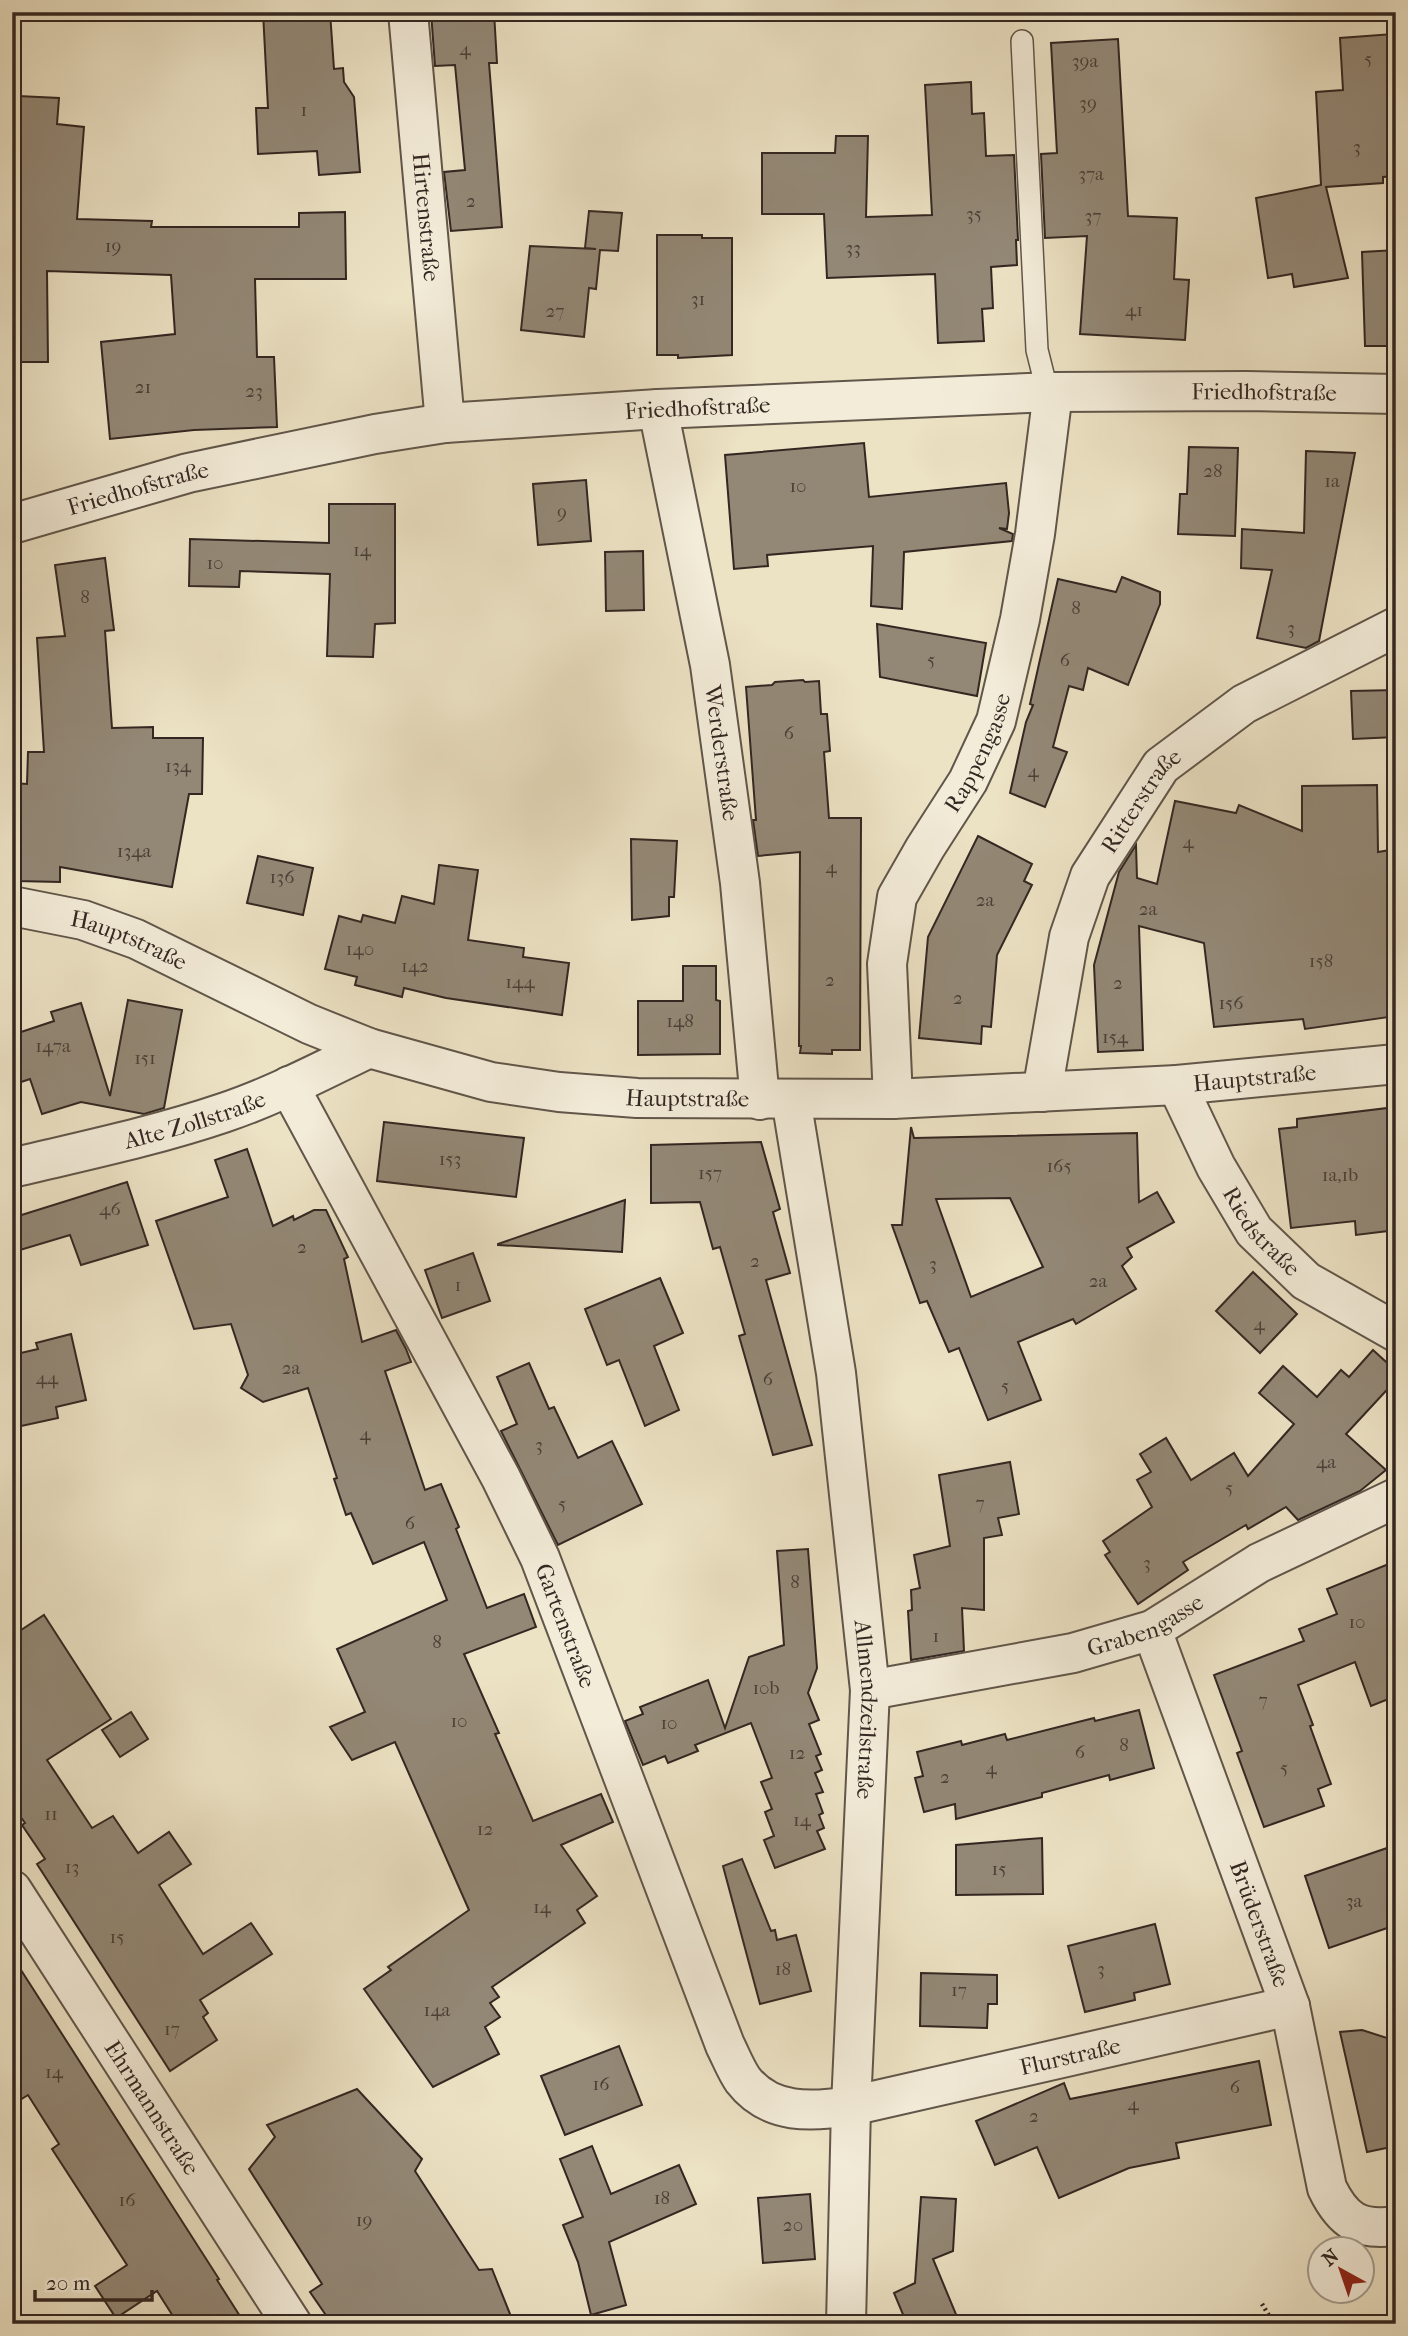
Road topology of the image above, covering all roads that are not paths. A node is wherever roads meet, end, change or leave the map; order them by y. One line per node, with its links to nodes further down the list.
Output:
1 (408, 12): 6 (street, Hirtenstraße)
2 (1022, 41): 3 (lane)
3 (1053, 393): 4 (street, Friedhofstraße); 5 (street, Friedhofstraße); 16 (street, Rappengasse)
4 (1396, 394)
5 (658, 409): 6 (street, Friedhofstraße); 15 (street, Werderstraße)
6 (445, 423): 7 (street, Friedhofstraße)
7 (12, 524)
8 (1396, 627): 14 (street, Ritterstraße)
9 (12, 906): 10 (street, Hauptstraße)
10 (369, 1048): 13 (street, Alte Zollstraße); 15 (street, Hauptstraße)
11 (1396, 1064): 12 (street, Hauptstraße)
12 (1177, 1085): 14 (street, Hauptstraße); 18 (street, Riedstraße)
13 (289, 1086): 17 (street, Alte Zollstraße); 24 (street, Gartenstraße)
14 (1042, 1092): 16 (street, Hauptstraße)
15 (775, 1099): 16 (street, Hauptstraße); 21 (street, Allmendzeilstraße)
16 (893, 1099)
17 (12, 1168)
18 (1396, 1332)
19 (1396, 1498): 20 (street, Grabengasse)
20 (1152, 1630): 21 (street, Grabengasse); 23 (street, Brüderstraße)
21 (870, 1690): 24 (street, Allmendzeilstraße)
22 (12, 1890): 26 (street, Ehrmannstraße)
23 (1290, 2006): 24 (street, Flurstraße); 25 (street, Brüderstraße)
24 (851, 2106): 27 (street, Allmendzeilstraße)
25 (1396, 2225)
26 (292, 2324)
27 (846, 2324)

